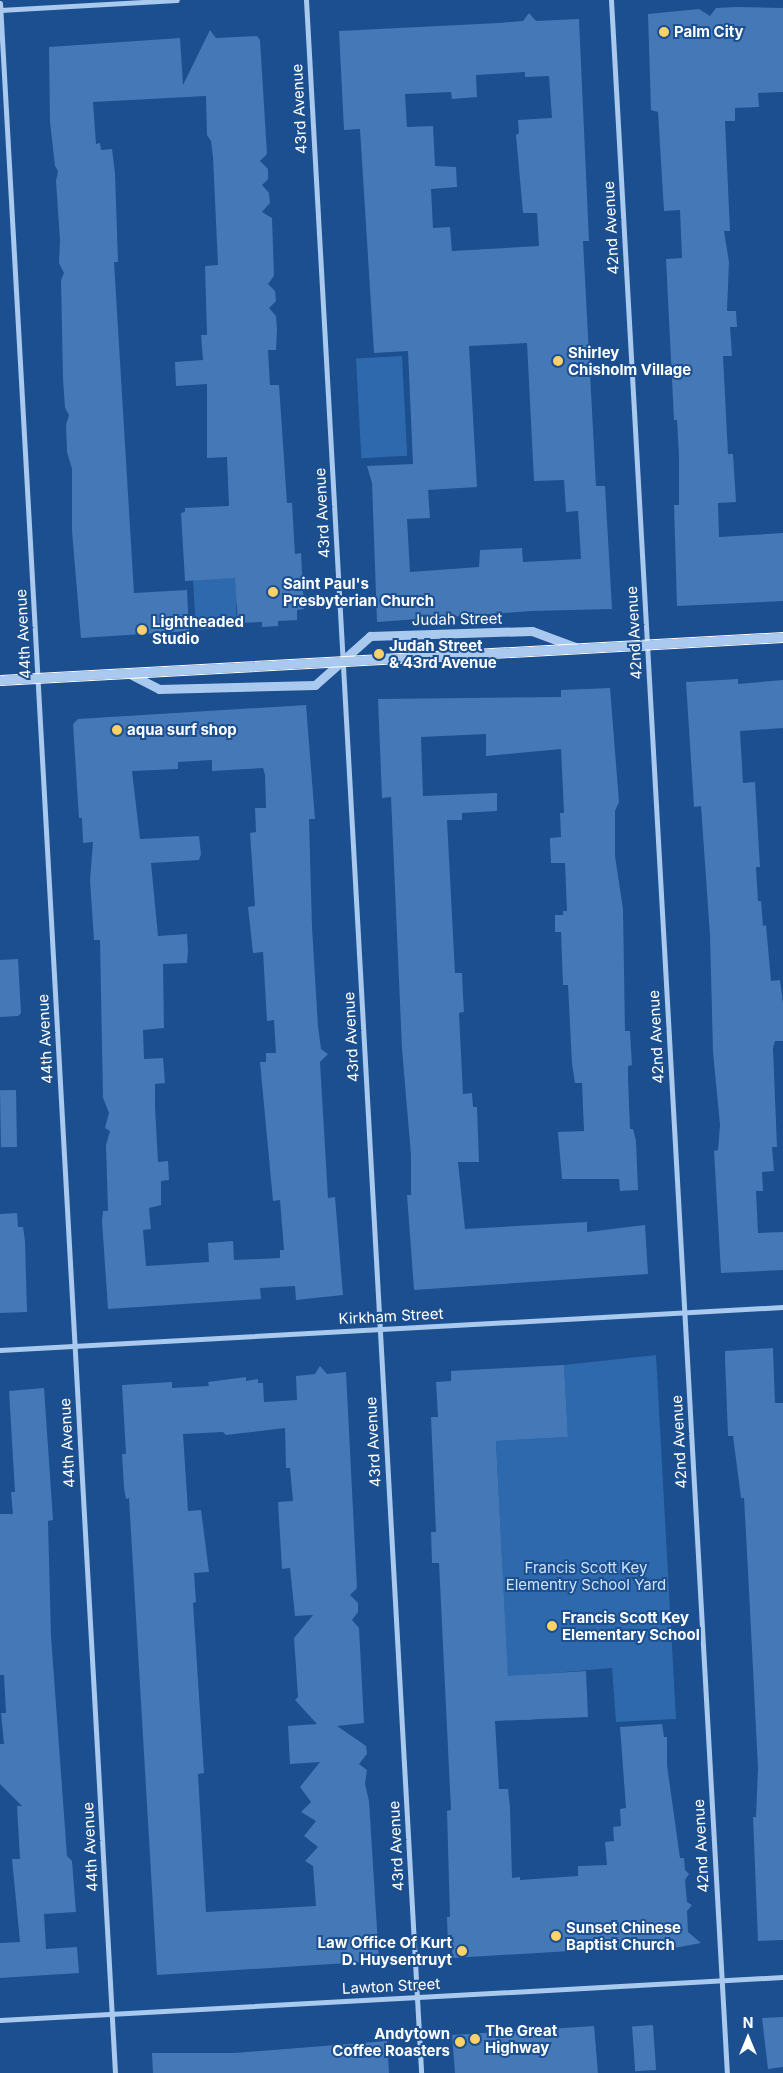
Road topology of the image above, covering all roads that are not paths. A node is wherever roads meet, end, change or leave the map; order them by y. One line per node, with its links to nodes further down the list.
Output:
1 (177, 0): 5 (street)
2 (306, 0): 9 (street, 43rd Avenue)
3 (611, 0): 7 (street, 42nd Avenue)
4 (0, 3): 5 (street, 44th Avenue)
5 (0, 10): 11 (street, 44th Avenue)
6 (783, 637): 7 (street, Judah Street)
7 (647, 644): 8 (street, Judah Street); 14 (street, 42nd Avenue)
8 (579, 648): 9 (street, Judah Street); 9 (street, Judah Street)
9 (342, 661): 10 (street, Judah Street); 10 (street, Judah Street); 15 (street, 43rd Avenue)
10 (128, 673): 11 (street, Judah Street)
11 (37, 678): 12 (street, Judah Street); 16 (street, 44th Avenue)
12 (0, 680)
13 (783, 1307): 14 (street, Kirkham Street)
14 (684, 1312): 15 (street, Kirkham Street); 19 (street, 42nd Avenue)
15 (380, 1329): 16 (street, Kirkham Street); 20 (street, 43rd Avenue)
16 (75, 1346): 17 (street, Kirkham Street); 21 (street, 44th Avenue)
17 (0, 1350)
18 (783, 1977): 19 (street, Lawton Street)
19 (722, 1980): 20 (street, Lawton Street); 25 (street, 42nd Avenue)
20 (417, 1997): 21 (street, Lawton Street); 24 (street, 43rd Avenue)
21 (112, 2014): 22 (street, Lawton Street); 23 (street, 44th Avenue)
22 (0, 2020)
23 (115, 2073)
24 (421, 2073)
25 (726, 2073)

